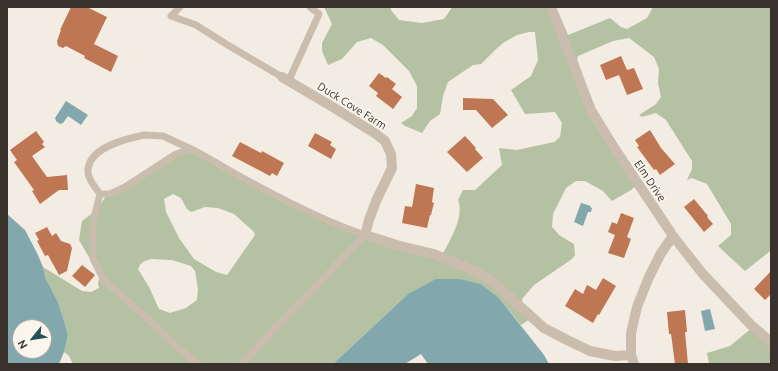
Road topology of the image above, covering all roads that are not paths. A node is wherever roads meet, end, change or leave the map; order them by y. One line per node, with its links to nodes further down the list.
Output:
1 (180, 7): 4 (lane)
2 (310, 7): 4 (lane)
3 (551, 7): 8 (street, Elm Drive)
4 (285, 79): 7 (street, Duck Cove Farm)
5 (191, 148): 6 (lane); 6 (lane); 7 (lane)
6 (100, 194): 11 (lane)
7 (365, 235): 10 (street); 12 (lane)
8 (673, 236): 9 (street, Elm Drive); 10 (street)
9 (771, 342)
10 (633, 360)
11 (198, 364)
12 (241, 364)

